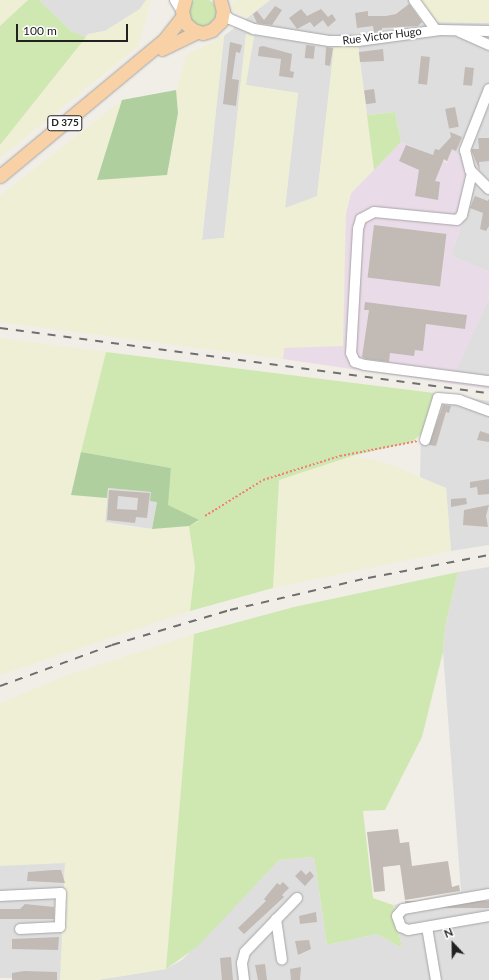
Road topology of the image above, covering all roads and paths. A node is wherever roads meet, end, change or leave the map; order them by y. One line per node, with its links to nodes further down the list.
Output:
1 (414, 0): 6 (street)
2 (223, 4): 4 (street, Rue Victor Hugo); 5 (main road)
3 (181, 7): 9 (main road); 11 (main road, D 375)
4 (243, 25): 5 (street, Rue Victor Hugo); 6 (street, Rue Victor Hugo)
5 (214, 29): 9 (main road)
6 (436, 30): 7 (street, Rue Victor Hugo)
7 (450, 30): 8 (street, Rue Victor Hugo); 10 (street, Rue Victor Hugo)
8 (489, 31)
9 (197, 32): 11 (main road, D 375)
10 (489, 46)
11 (130, 69): 14 (main road, D 375)
12 (489, 89): 13 (street)
13 (472, 173): 15 (street); 16 (street)
14 (0, 176)
15 (489, 189)
16 (489, 380)
17 (489, 412): 18 (street)
18 (425, 440): 19 (path)
19 (205, 516)
20 (489, 894): 25 (street)
21 (0, 896): 26 (street)
22 (297, 898): 24 (street)
23 (489, 916): 25 (street)
24 (276, 919): 27 (street); 28 (street)
25 (427, 927): 29 (street)
26 (20, 929)
27 (282, 960)
28 (244, 980)
29 (436, 980)

